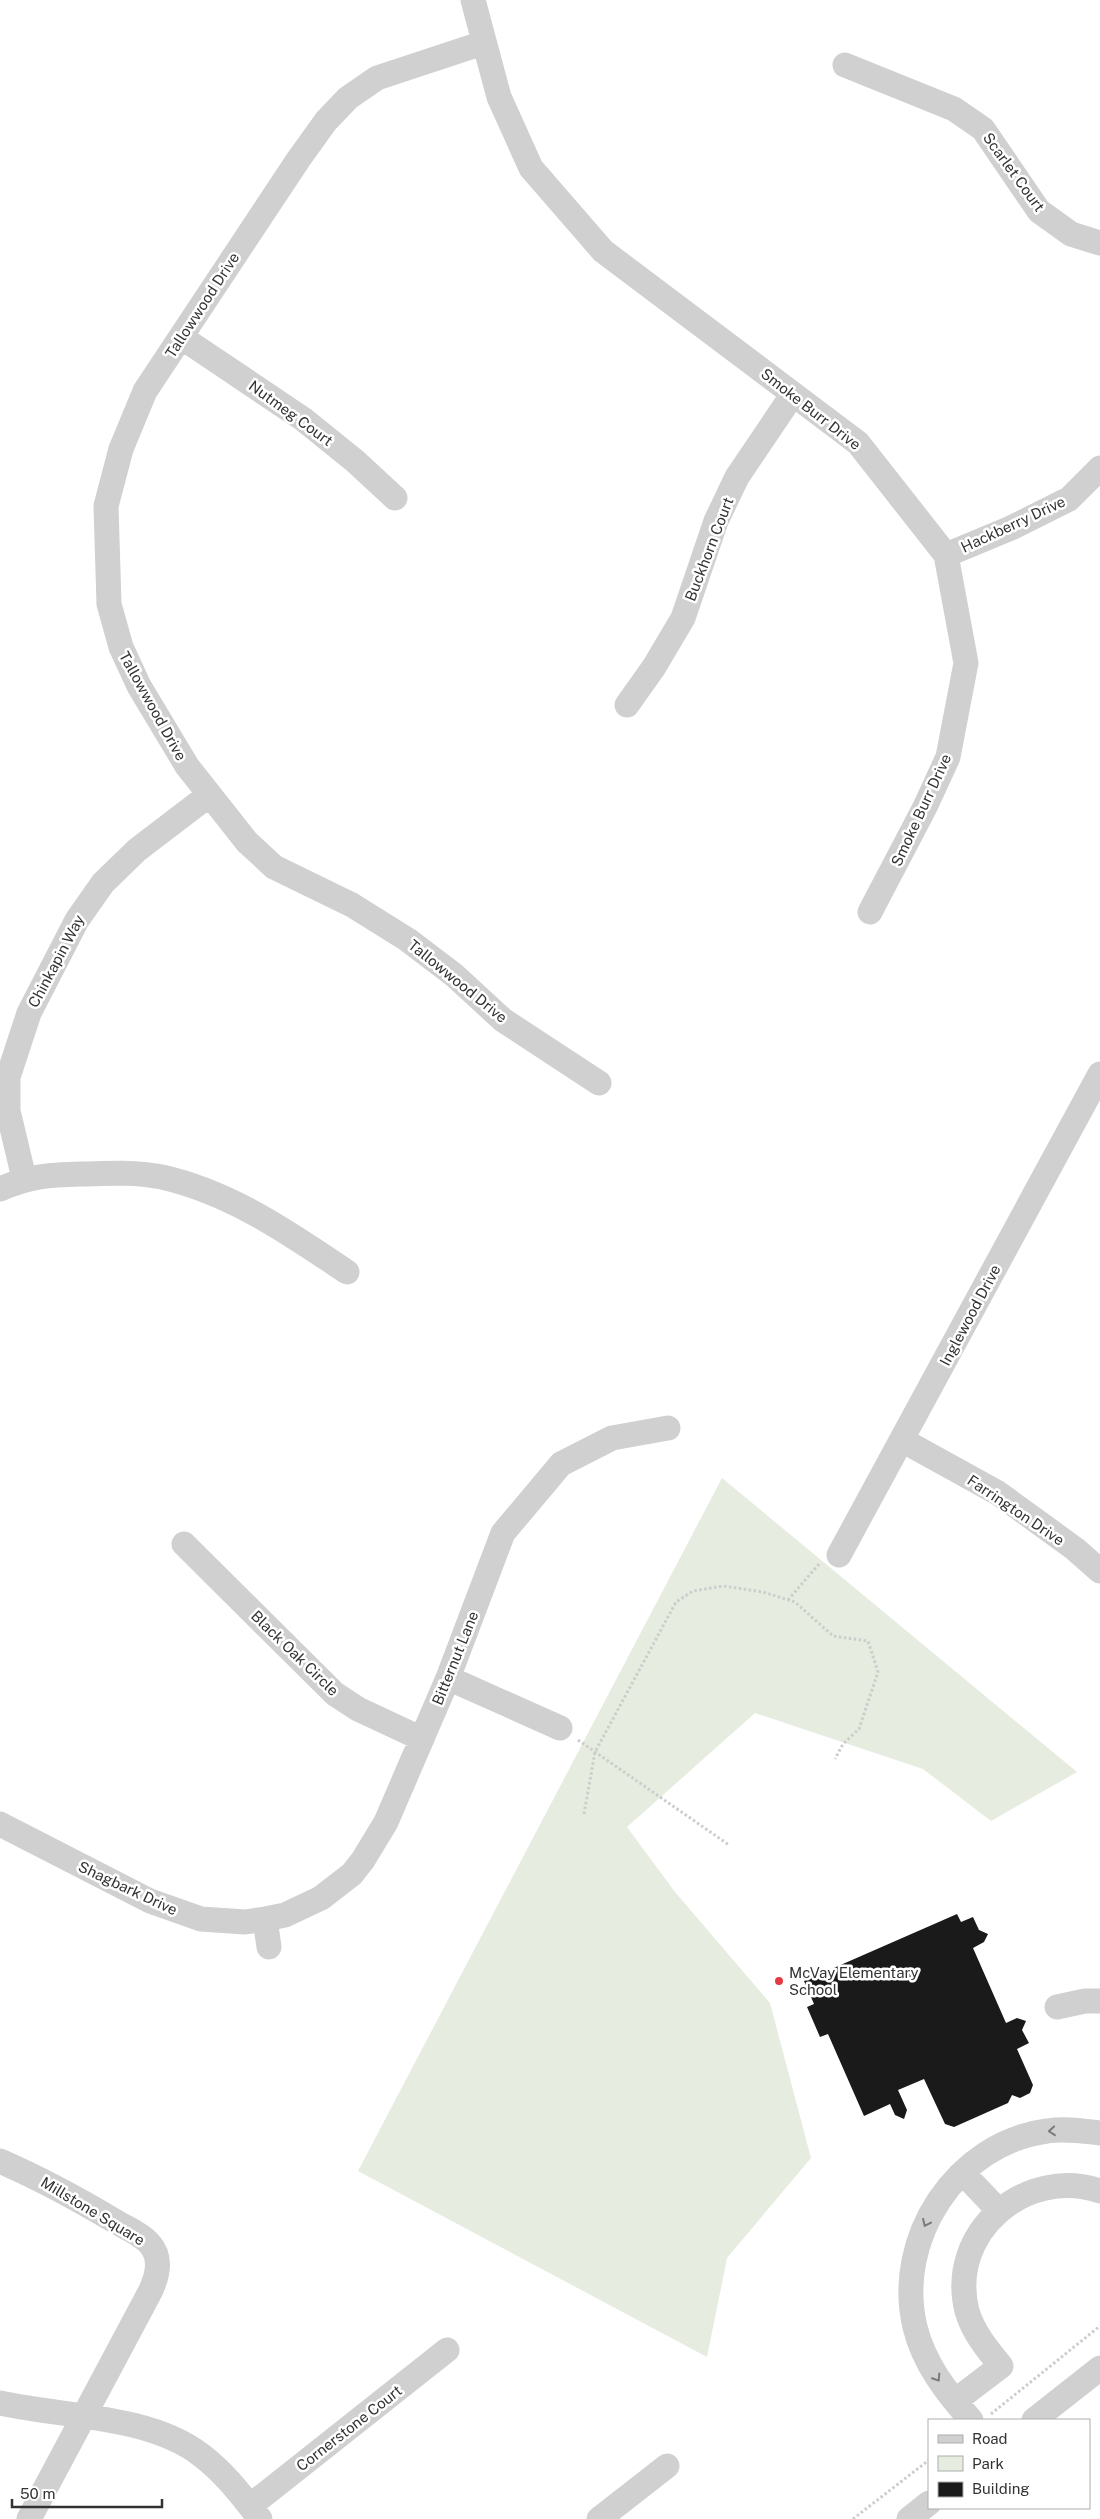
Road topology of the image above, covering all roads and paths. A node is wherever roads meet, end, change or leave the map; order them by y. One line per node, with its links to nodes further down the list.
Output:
1 (473, 0): 2 (street, Smoke Burr Drive)
2 (483, 43): 5 (street, Tallowwood Drive); 6 (street, Smoke Burr Drive)
3 (845, 65): 4 (street, Scarlet Court)
4 (1100, 243)
5 (181, 337): 8 (street, Nutmeg Court); 11 (street, Tallowwood Drive)
6 (793, 394): 9 (street, Smoke Burr Drive); 10 (street, Buckhorn Court)
7 (1100, 468): 9 (street, Hackberry Drive)
8 (395, 498)
9 (946, 555): 12 (street, Smoke Burr Drive)
10 (627, 705)
11 (209, 795): 14 (street, Tallowwood Drive); 15 (street, Chinkapin Way)
12 (870, 912)
13 (1100, 1074): 19 (street, Inglewood Drive)
14 (599, 1083)
15 (24, 1178): 16 (street); 17 (street)
16 (0, 1189)
17 (347, 1272)
18 (668, 1428): 24 (street, Bitternut Lane)
19 (902, 1440): 21 (street, Inglewood Drive); 22 (street, Farrington Drive)
20 (184, 1544): 26 (street, Black Oak Circle)
21 (839, 1555): 23 (path)
22 (1100, 1571)
23 (788, 1600): 27 (path); 28 (path)
24 (448, 1678): 25 (street); 26 (street, Bitternut Lane)
25 (560, 1728): 27 (path)
26 (422, 1739): 32 (street, Bitternut Lane)
27 (595, 1752): 29 (path); 31 (path)
28 (835, 1759)
29 (584, 1814)
30 (0, 1824): 32 (street, Shagbark Drive)
31 (729, 1845)
32 (265, 1919): 33 (street)
33 (269, 1946)
34 (1100, 2001): 35 (street)
35 (1057, 2006)
36 (1100, 2133): 38 (street, one-way to 38)
37 (0, 2161): 46 (street, Millstone Square)
38 (963, 2173): 40 (street); 44 (street, one-way to 44)
39 (1100, 2191): 40 (street)
40 (999, 2211): 44 (street)
41 (1100, 2326): 47 (path)
42 (447, 2350): 51 (street, Cornerstone Court)
43 (1100, 2368): 48 (street)
44 (954, 2401): 47 (street)
45 (0, 2403): 46 (street)
46 (84, 2415): 51 (street); 52 (street, Millstone Square)
47 (982, 2416)
48 (1035, 2419)
49 (928, 2461): 54 (path)
50 (667, 2466): 53 (street)
51 (255, 2512)
52 (29, 2519)
53 (599, 2519)
54 (853, 2519)

